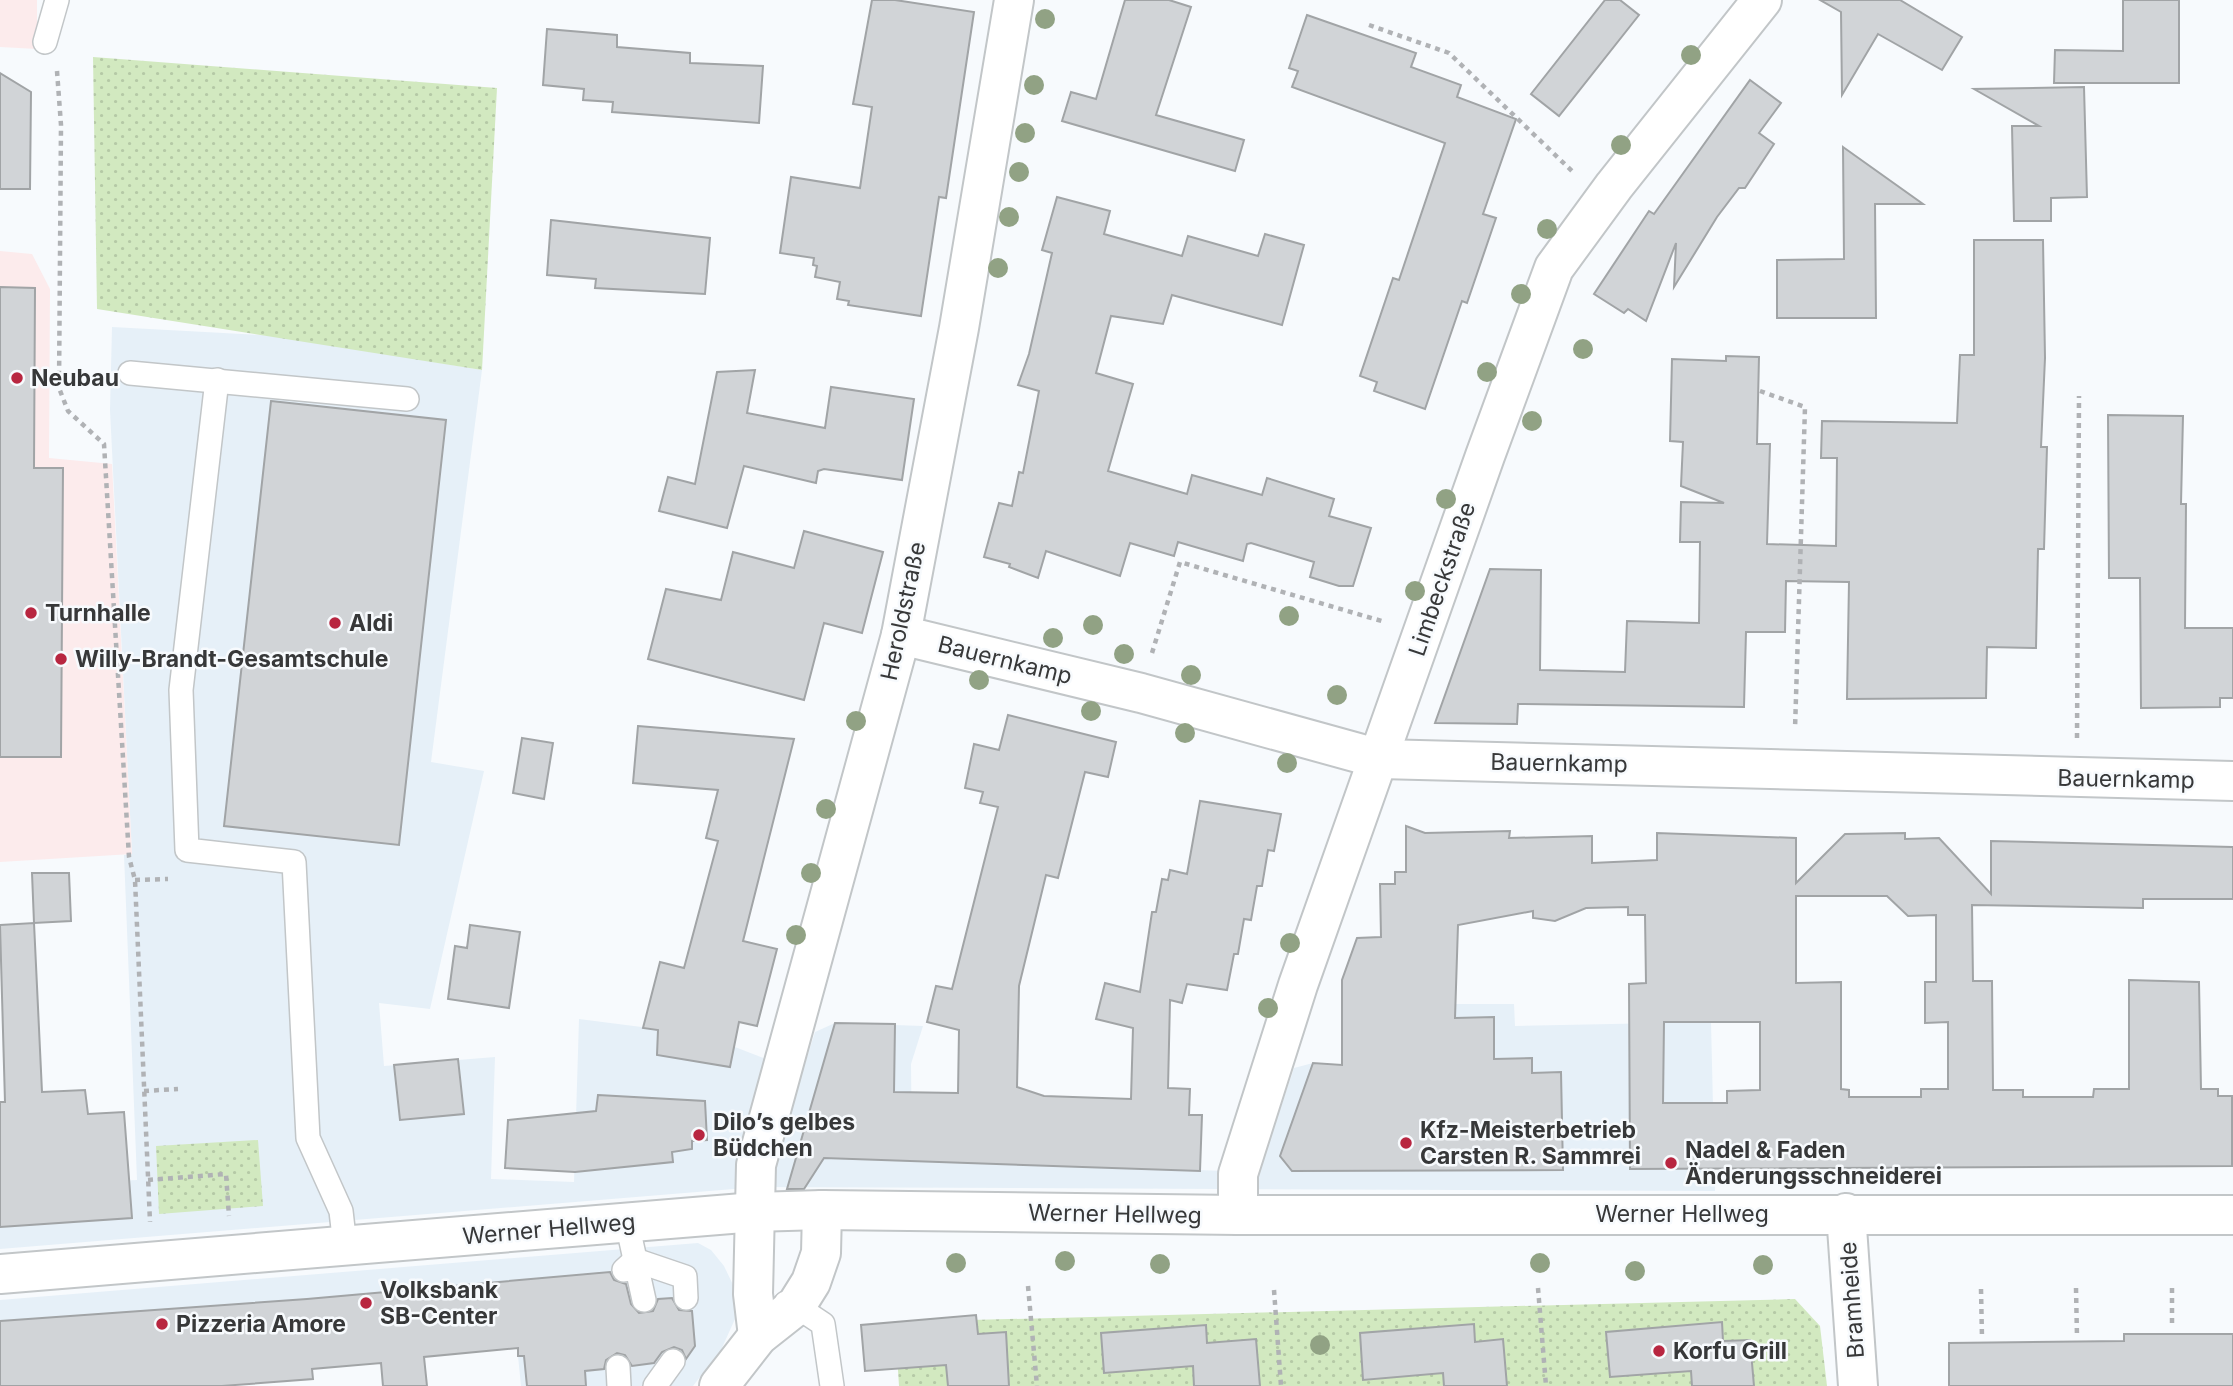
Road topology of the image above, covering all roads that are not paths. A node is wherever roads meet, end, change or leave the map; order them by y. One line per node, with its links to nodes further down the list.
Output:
1 (57, 0): 4 (lane)
2 (1014, 0): 8 (street, Heroldstraße)
3 (1762, 0): 9 (street, Limbeckstraße)
4 (45, 42)
5 (130, 373): 6 (lane)
6 (217, 380): 7 (lane); 17 (lane)
7 (407, 399)
8 (901, 635): 9 (street, Bauernkamp); 12 (street, Heroldstraße)
9 (1380, 759): 10 (street, Bauernkamp); 14 (street, Limbeckstraße)
10 (2233, 781)
11 (822, 1210): 12 (street, Werner Hellweg); 14 (street, Werner Hellweg); 23 (street)
12 (755, 1212): 16 (street, Werner Hellweg); 20 (street, Heroldstraße)
13 (1846, 1213): 14 (street, Werner Hellweg); 15 (street, Werner Hellweg); 29 (street, Bramheide)
14 (1238, 1215)
15 (2233, 1215)
16 (627, 1223): 17 (street, Werner Hellweg); 18 (lane)
17 (345, 1246): 19 (street, Werner Hellweg)
18 (629, 1265): 21 (lane); 22 (lane)
19 (0, 1274)
20 (753, 1294): 23 (lane); 24 (street, Heroldstraße)
21 (686, 1298)
22 (644, 1300)
23 (796, 1306): 24 (street); 28 (lane)
24 (758, 1336): 27 (street)
25 (673, 1361): 26 (lane)
26 (655, 1386)
27 (719, 1386)
28 (832, 1386)
29 (1858, 1386)

